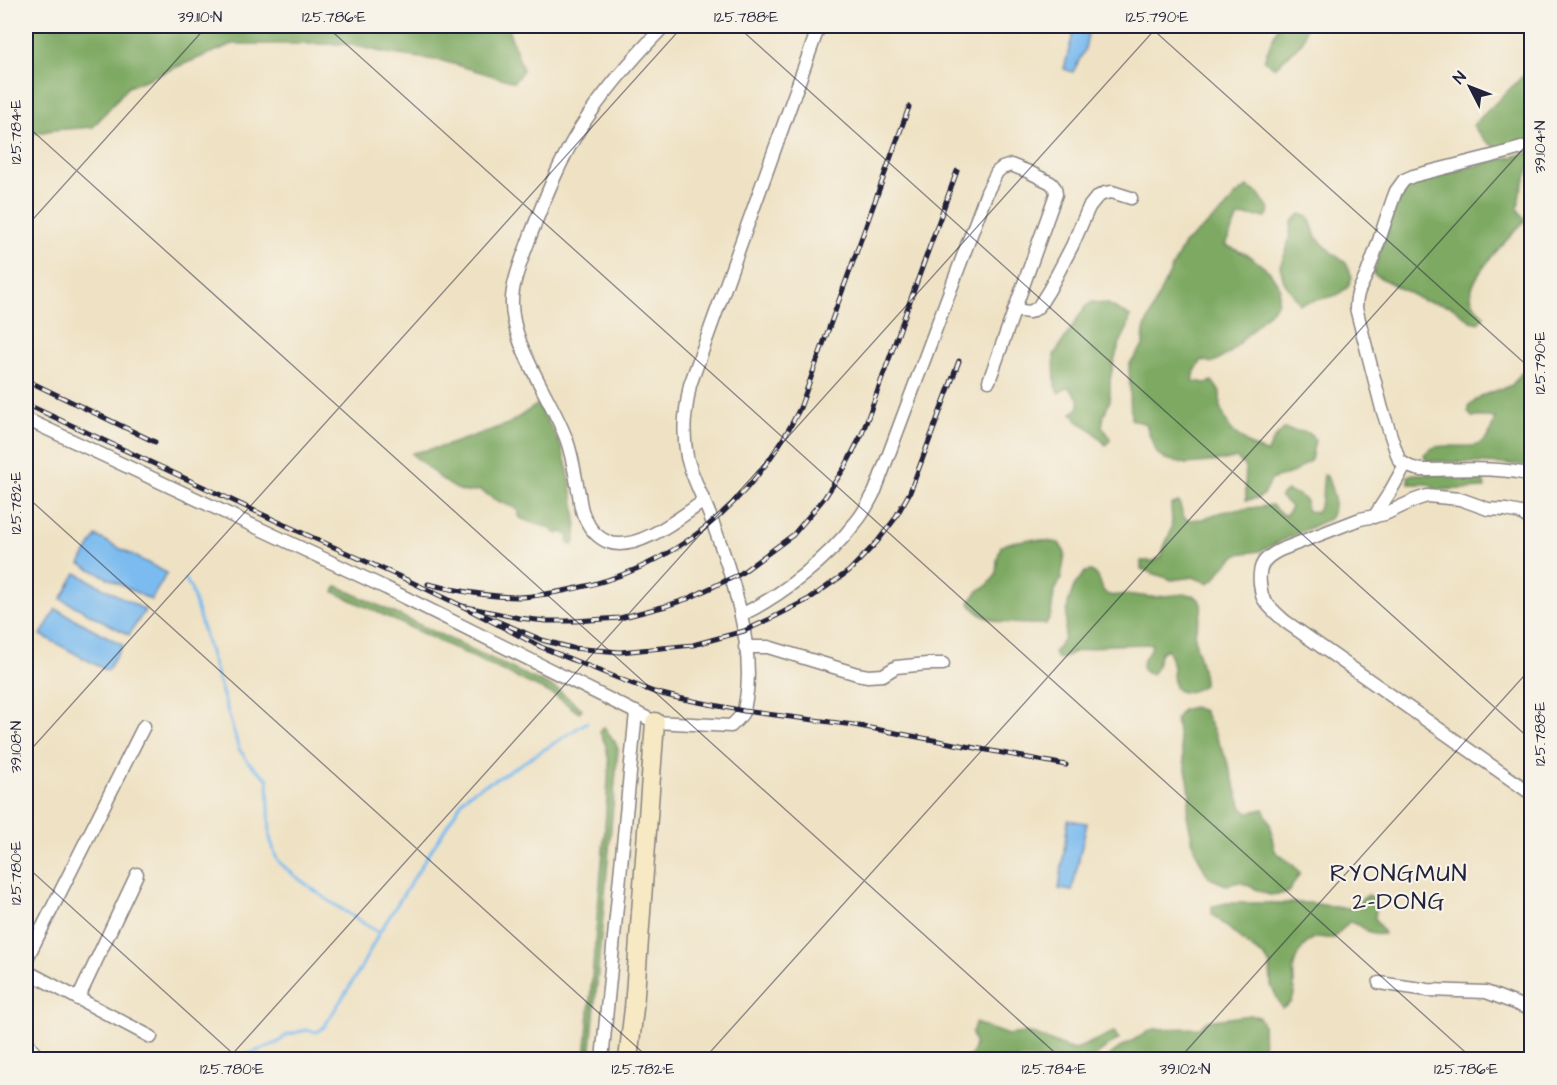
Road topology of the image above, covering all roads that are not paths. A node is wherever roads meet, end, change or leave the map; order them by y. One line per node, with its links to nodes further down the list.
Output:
1 (664, 26): 10 (street)
2 (819, 26): 10 (street)
3 (1532, 145): 8 (street)
4 (1131, 198): 5 (street)
5 (1014, 310): 6 (street); 13 (street)
6 (988, 381)
7 (26, 419): 16 (street)
8 (1405, 465): 9 (street); 11 (street)
9 (1532, 475)
10 (704, 501): 13 (street)
11 (1374, 517): 12 (street); 19 (street)
12 (1532, 521)
13 (741, 615): 14 (street)
14 (745, 647): 15 (street); 17 (street)
15 (943, 664)
16 (636, 712): 17 (street); 29 (street)
17 (655, 722): 30 (street)
18 (144, 726): 21 (street)
19 (1532, 794)
20 (137, 874): 24 (street)
21 (26, 960)
22 (26, 971): 24 (street)
23 (1378, 982): 25 (street)
24 (78, 999): 26 (street)
25 (1532, 1010)
26 (151, 1037)
27 (26, 1040): 28 (street)
28 (39, 1059)
29 (602, 1059)
30 (628, 1059)

